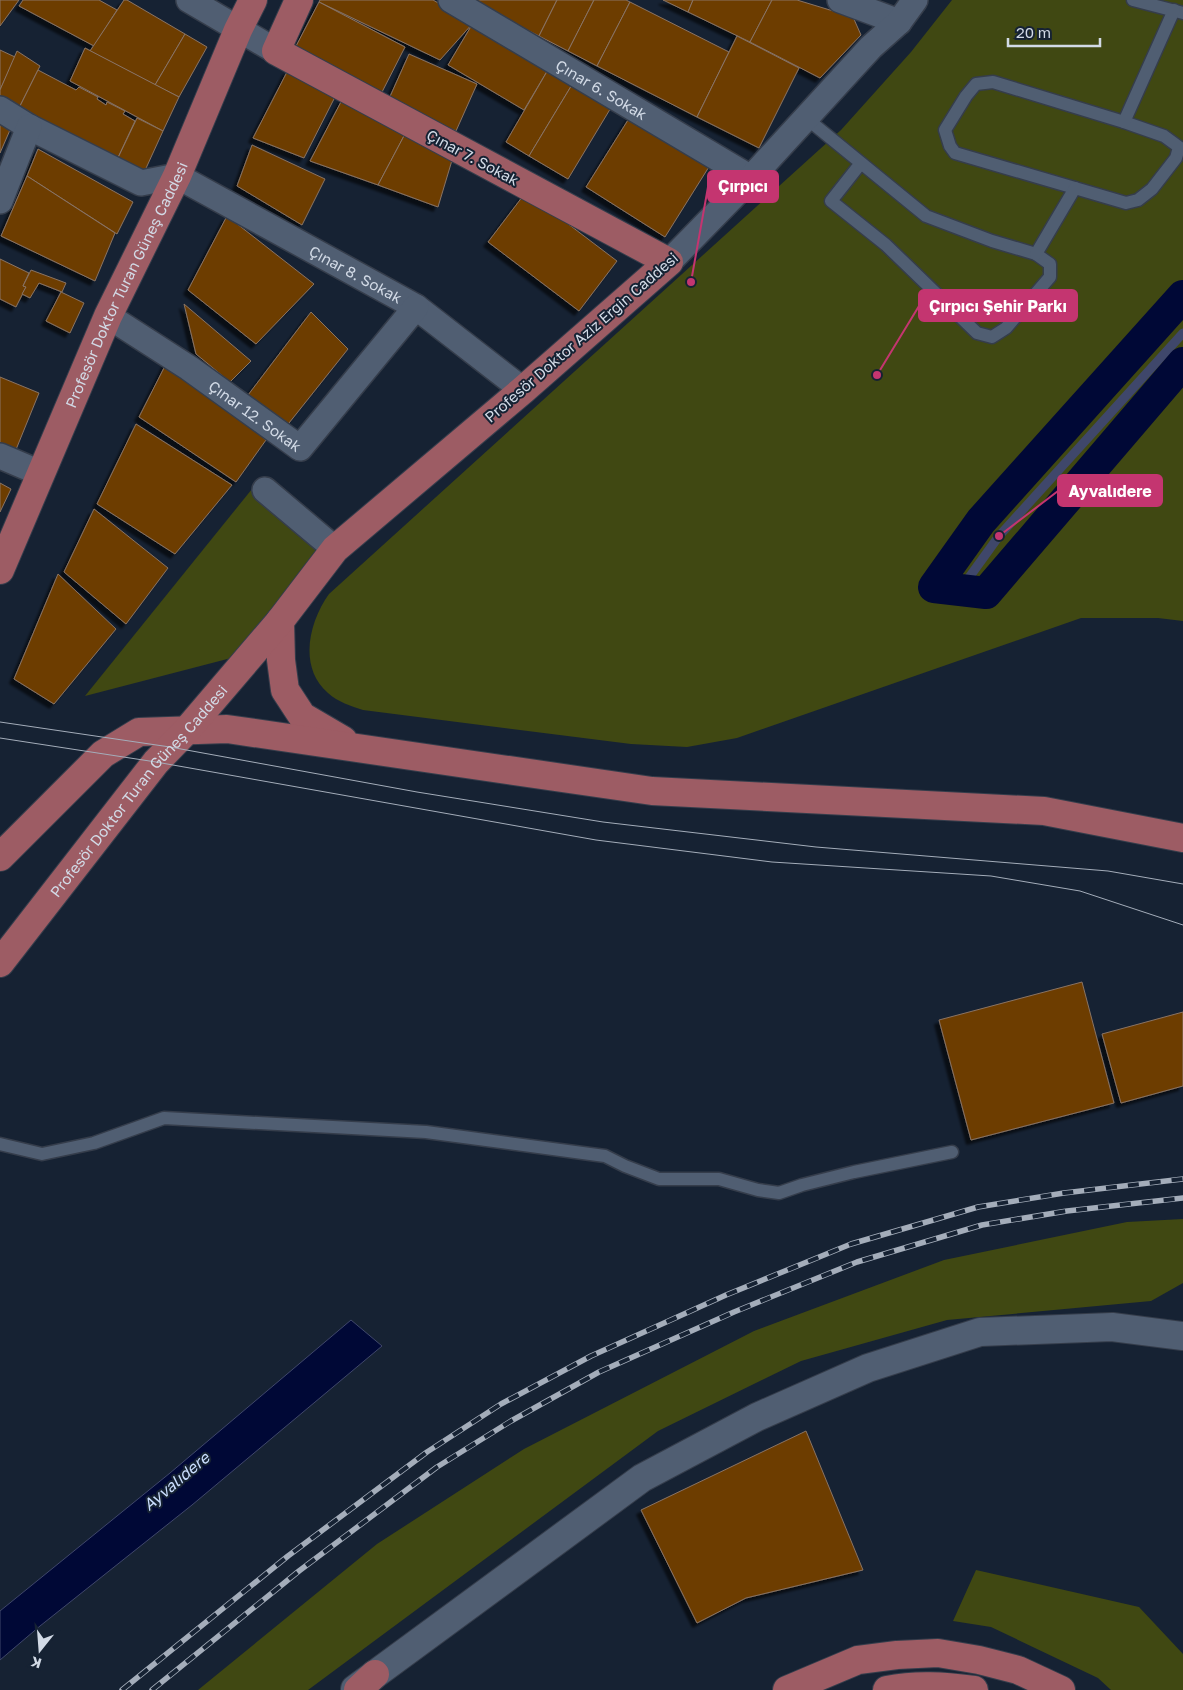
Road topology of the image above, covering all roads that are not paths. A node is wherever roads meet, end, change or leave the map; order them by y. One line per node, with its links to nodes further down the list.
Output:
1 (189, 0): 10 (street)
2 (253, 0): 10 (main road, Profesör Doktor Turan Güneş Caddesi)
3 (299, 0): 11 (main road)
4 (451, 0): 18 (street, Çınar 6. Sokak)
5 (840, 0): 9 (street)
6 (915, 0): 9 (street, Profesör Doktor Aziz Ergin Caddesi)
7 (1133, 0): 8 (lane)
8 (1178, 12): 14 (lane)
9 (899, 22): 13 (street, Profesör Doktor Aziz Ergin Caddesi)
10 (238, 30): 11 (street); 17 (main road, Profesör Doktor Turan Güneş Caddesi)
11 (276, 52): 22 (main road, Çınar 7. Sokak)
12 (0, 109): 15 (street)
13 (806, 118): 16 (lane); 18 (street, Profesör Doktor Aziz Ergin Caddesi)
14 (1124, 122): 19 (lane); 19 (lane)
15 (29, 127): 17 (street); 20 (street)
16 (862, 163): 21 (lane); 21 (lane)
17 (176, 176): 23 (street, Çınar 8. Sokak); 24 (main road, Profesör Doktor Turan Güneş Caddesi)
18 (752, 178): 22 (street, Profesör Doktor Aziz Ergin Caddesi)
19 (1075, 188): 21 (lane)
20 (0, 201)
21 (1036, 254)
22 (669, 262): 25 (main road, Profesör Doktor Aziz Ergin Caddesi)
23 (416, 307): 24 (street, Çınar 12. Sokak); 25 (street, Çınar 8. Sokak)
24 (108, 316): 27 (main road, Profesör Doktor Turan Güneş Caddesi)
25 (523, 390): 29 (main road, Profesör Doktor Aziz Ergin Caddesi)
26 (0, 456): 27 (street)
27 (40, 473): 30 (main road, Profesör Doktor Turan Güneş Caddesi)
28 (265, 490): 29 (street)
29 (335, 549): 31 (main road, Profesör Doktor Aziz Ergin Caddesi)
30 (0, 570)
31 (280, 621): 32 (main road, Profesör Doktor Turan Güneş Caddesi); 33 (main road)
32 (187, 730): 33 (main road); 35 (main road); 36 (main road, Profesör Doktor Turan Güneş Caddesi)
33 (357, 748): 34 (main road)
34 (1183, 838)
35 (0, 857)
36 (0, 963)
37 (0, 1144): 38 (lane)
38 (952, 1152)
39 (1183, 1336): 40 (main road)
40 (362, 1685)
41 (787, 1690): 44 (main road)
42 (887, 1690): 43 (main road)
43 (974, 1690)
44 (1061, 1690)

